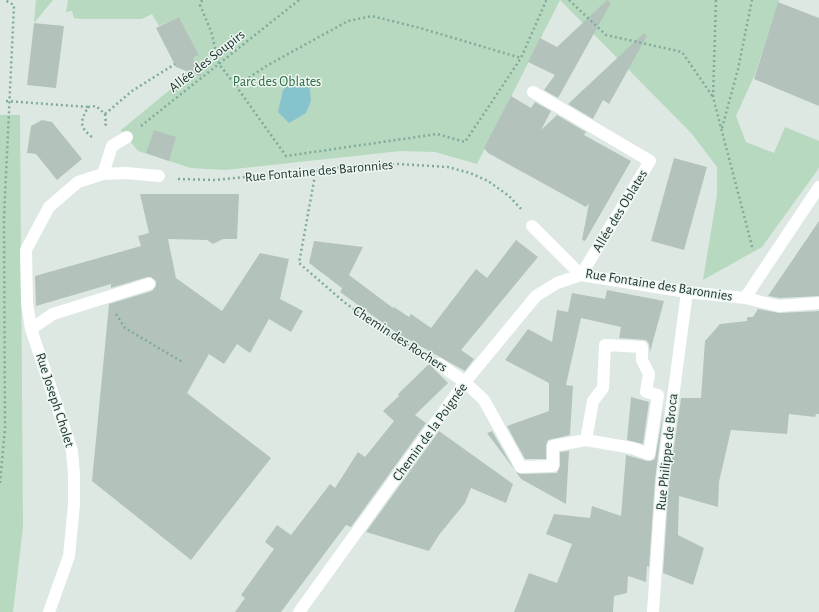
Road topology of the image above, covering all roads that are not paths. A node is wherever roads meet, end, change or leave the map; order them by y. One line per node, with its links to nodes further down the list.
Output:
1 (533, 92): 7 (street, Allée des Oblates)
2 (127, 137): 3 (street)
3 (104, 174): 4 (street); 12 (street, Rue Joseph Cholet)
4 (160, 176)
5 (819, 187): 10 (street)
6 (532, 226): 7 (street, Rue Fontaine des Baronnies)
7 (581, 275): 9 (street, Rue Fontaine des Baronnies); 14 (street, Chemin de la Poignée)
8 (148, 284): 12 (street)
9 (687, 292): 10 (street, Rue Fontaine des Baronnies); 18 (street, Rue Philippe de Broca)
10 (745, 298): 11 (street, Rue Fontaine des Baronnies)
11 (819, 303)
12 (31, 329): 16 (street, Rue Joseph Cholet)
13 (439, 364): 14 (street, Chemin des Rochers)
14 (465, 382): 15 (street, Chemin des Rochers); 17 (street, Chemin de la Poignée)
15 (586, 440): 15 (street)
16 (49, 612)
17 (299, 612)
18 (653, 612)

